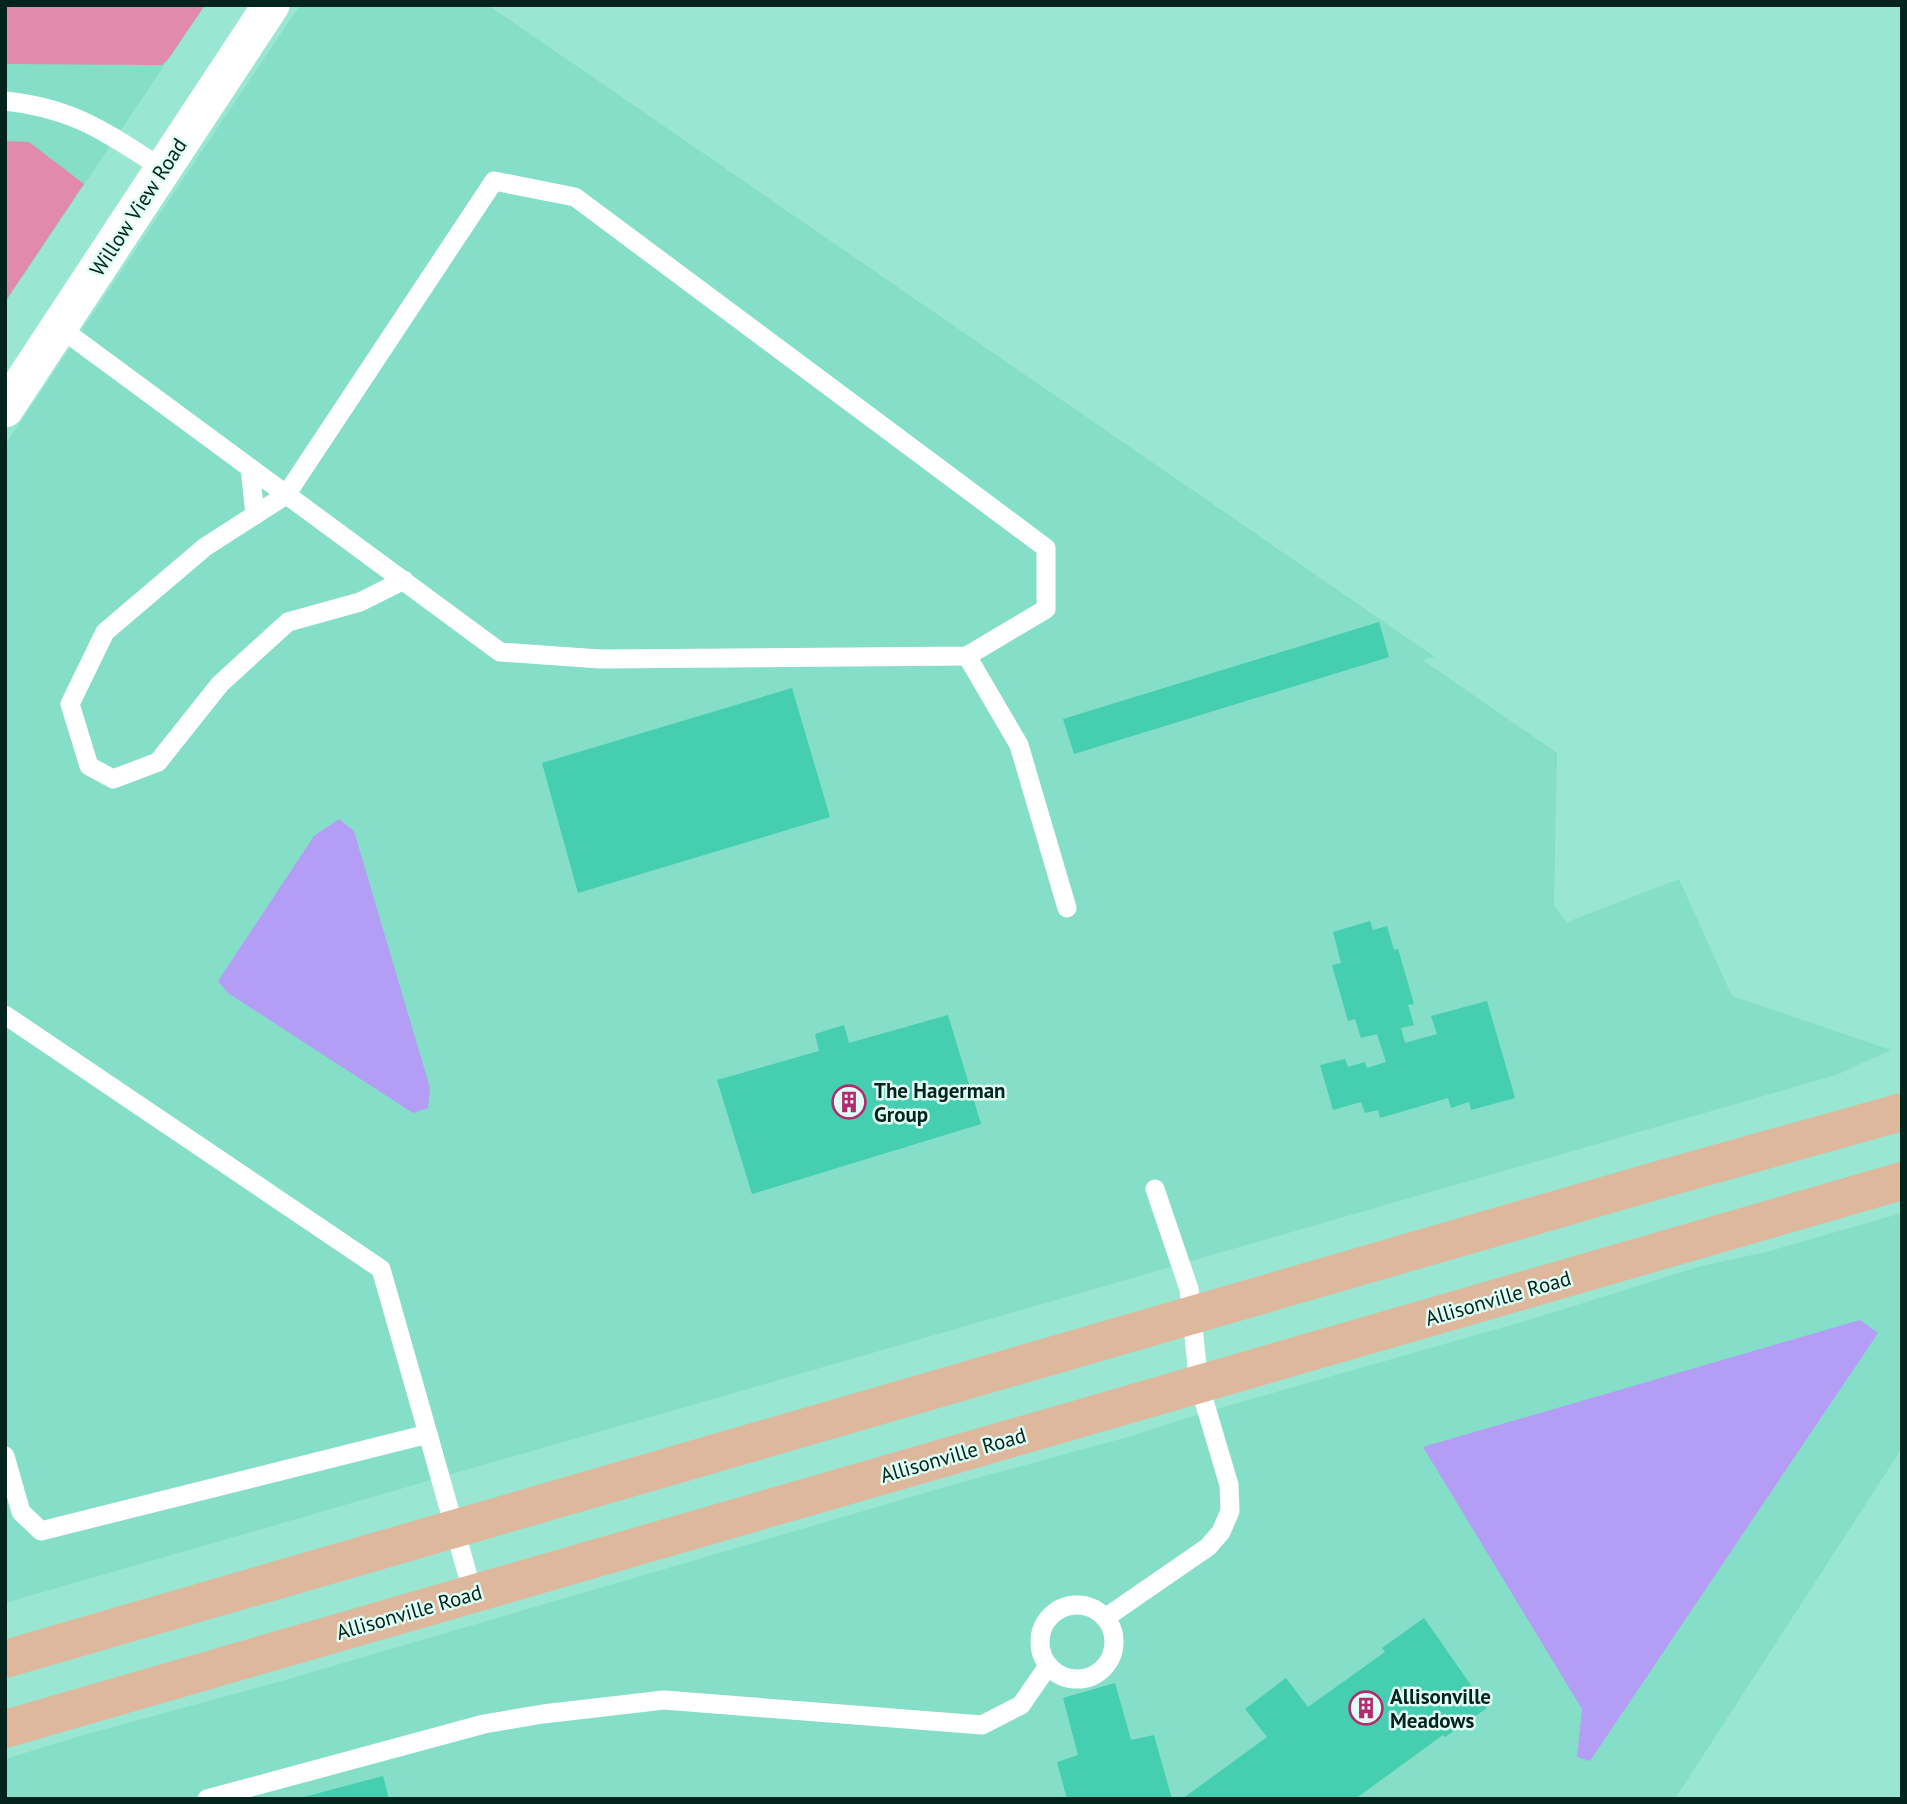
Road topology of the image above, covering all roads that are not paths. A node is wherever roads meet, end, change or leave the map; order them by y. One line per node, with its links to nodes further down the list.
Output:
1 (271, 5): 3 (street, Willow View Road)
2 (5, 101): 3 (lane)
3 (163, 169): 4 (street, Willow View Road)
4 (59, 327): 5 (street, Willow View Road); 6 (lane)
5 (5, 409)
6 (250, 468): 7 (lane); 8 (lane)
7 (286, 495): 8 (lane); 9 (lane); 10 (lane)
8 (255, 515): 9 (lane)
9 (404, 580): 10 (lane)
10 (967, 656): 11 (lane)
11 (1067, 908)
12 (5, 1015): 18 (lane)
13 (1902, 1112): 16 (main road)
14 (1902, 1181): 17 (main road, Allisonville Road)
15 (1155, 1189): 16 (lane)
16 (1193, 1315): 17 (lane); 20 (main road)
17 (1199, 1384): 21 (main road, Allisonville Road); 22 (lane)
18 (428, 1434): 19 (lane); 20 (lane)
19 (5, 1456)
20 (454, 1529): 21 (lane); 23 (main road)
21 (473, 1594): 25 (main road, Allisonville Road)
22 (1105, 1618): 24 (lane); 24 (lane)
23 (5, 1659)
24 (1048, 1666): 26 (lane)
25 (5, 1729)
26 (207, 1799)

